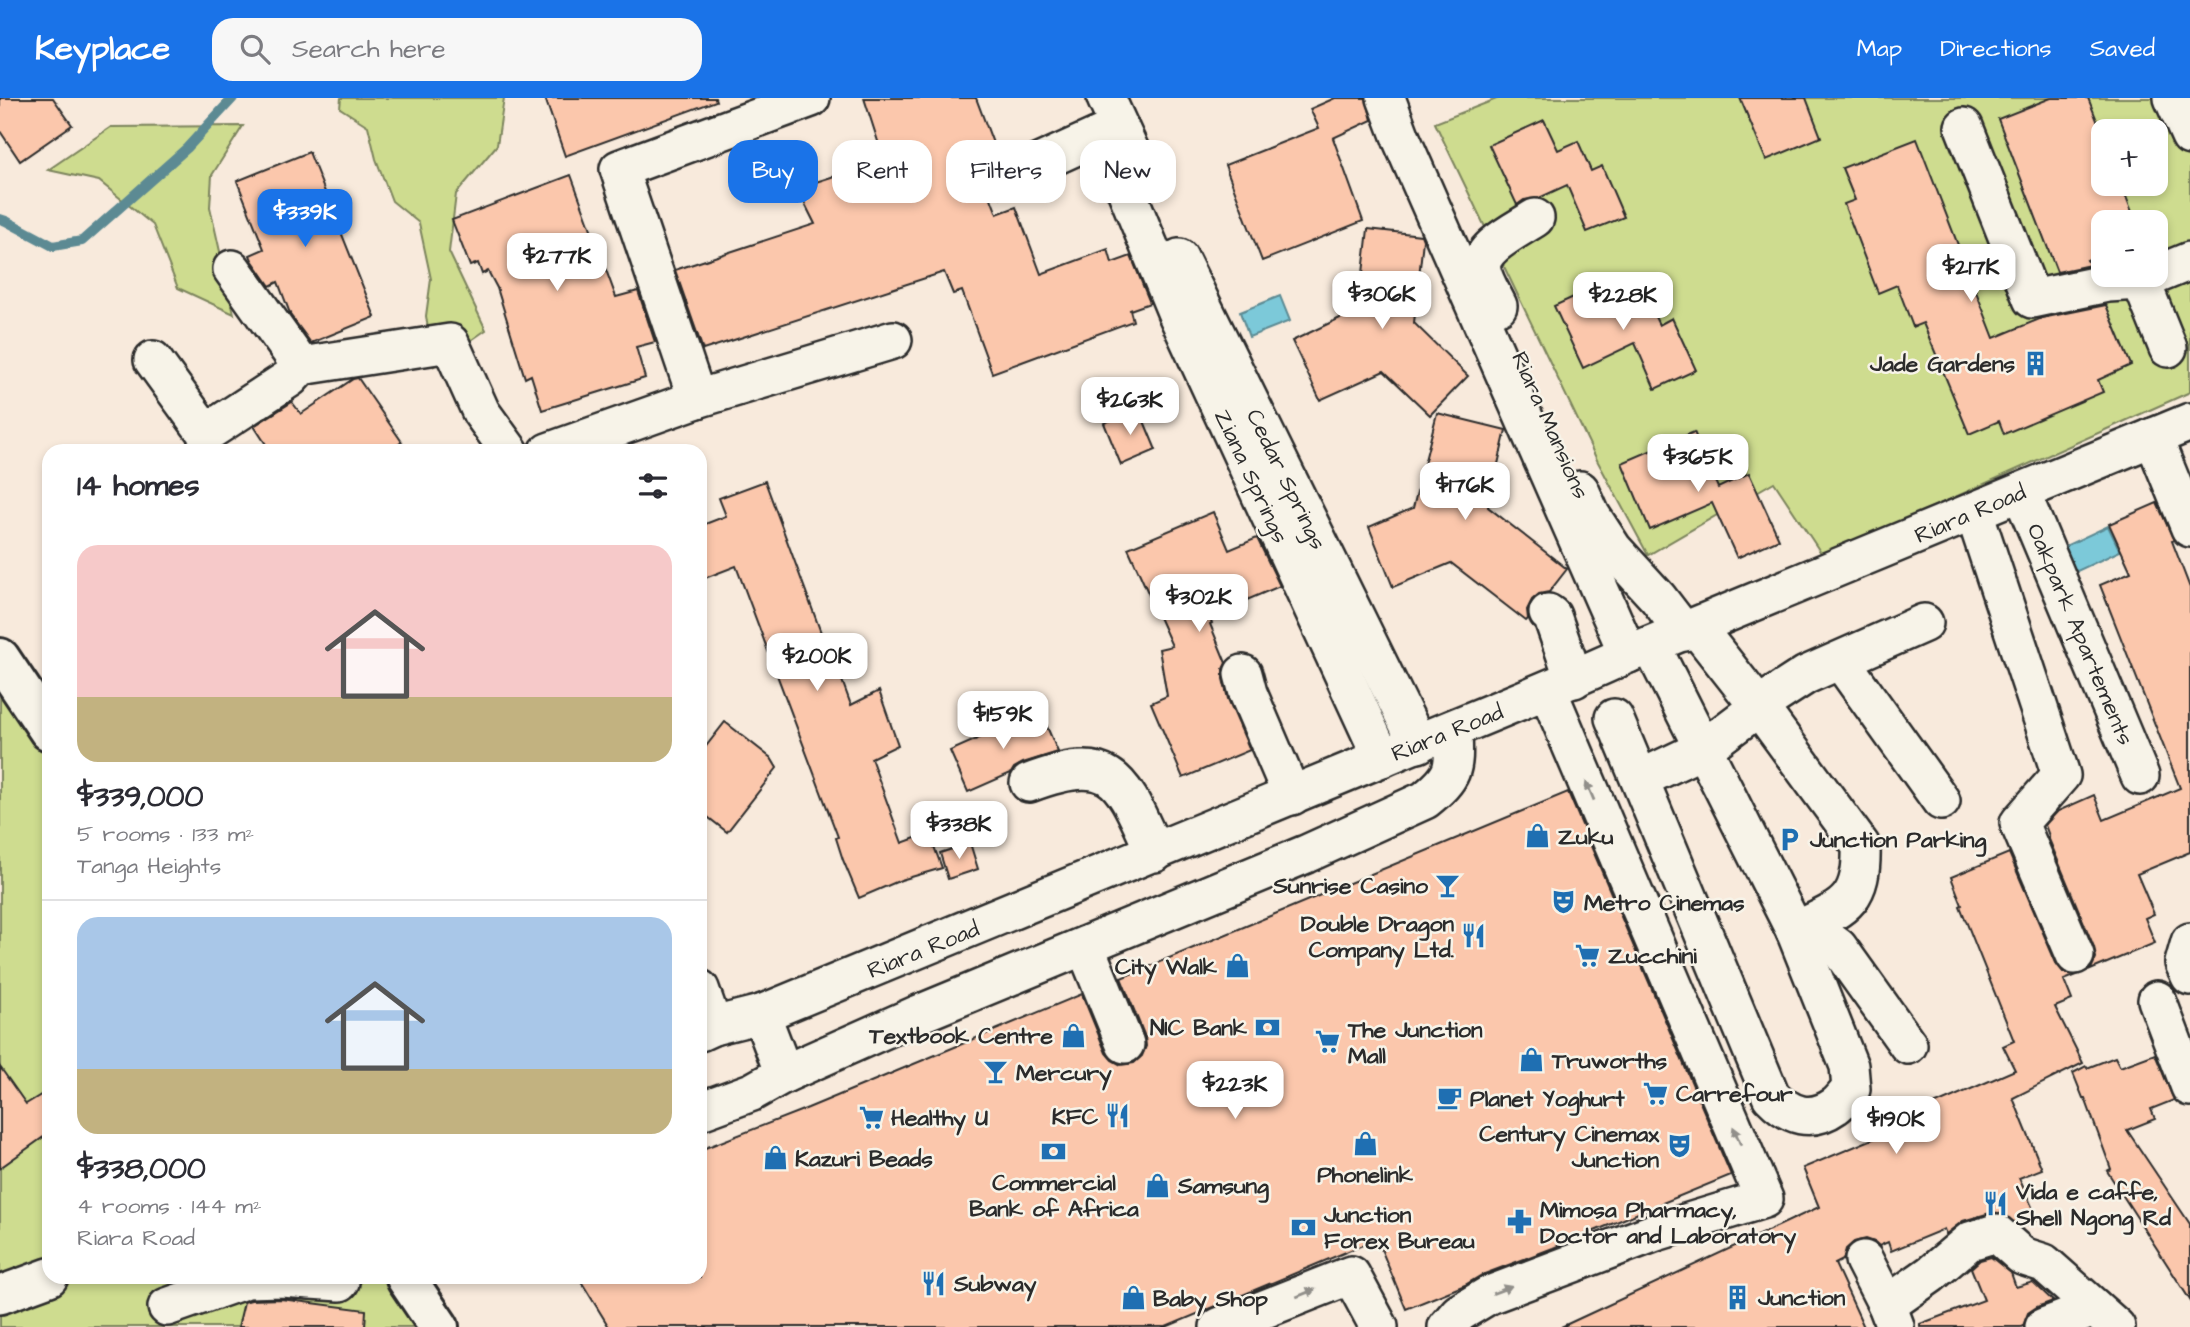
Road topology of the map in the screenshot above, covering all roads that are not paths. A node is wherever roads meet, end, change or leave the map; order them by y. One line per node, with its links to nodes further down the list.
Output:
1 (811, 98): 20 (street)
2 (1080, 98): 7 (street)
3 (1106, 98): 7 (street, Cedar Springs)
4 (1386, 98): 31 (street)
5 (2174, 98): 8 (street)
6 (1964, 127): 14 (street)
7 (1125, 132): 9 (street); 40 (street, Cedar Springs); 42 (street, Ziana Springs)
8 (2190, 136)
9 (1066, 155)
10 (1535, 218): 30 (street, Riara Mansions)
11 (2190, 261): 13 (street)
12 (232, 269): 19 (street)
13 (2168, 270)
14 (2091, 287)
15 (2143, 287): 17 (street)
16 (893, 340): 20 (street)
17 (2168, 348)
18 (153, 360): 19 (street)
19 (301, 366): 23 (street)
20 (697, 399): 24 (street)
21 (2190, 422): 22 (street, Riara Road)
22 (2153, 438): 25 (street, Riara Road); 27 (street)
23 (504, 444)
24 (570, 444)
25 (2021, 492): 26 (street, Riara Road); 43 (street, Oakpark Apartements)
26 (1974, 512): 30 (street, Riara Road); 52 (street)
27 (2190, 528)
28 (1548, 613): 35 (street)
29 (1924, 623): 33 (street)
30 (1690, 629): 31 (street, Riara Road); 36 (street, Riara Mansions)
31 (1640, 650): 35 (street, Riara Road); 41 (street)
32 (0, 658): 38 (main road)
33 (1841, 661): 36 (street); 47 (street)
34 (1243, 674): 46 (street)
35 (1561, 685): 39 (street, Riara Road); 75 (street, one-way to 35)
36 (1759, 707): 41 (street); 49 (street, Riara Mansions)
37 (1614, 718): 44 (street)
38 (42, 721)
39 (1453, 729): 40 (street, Riara Road); 51 (street)
40 (1418, 744): 42 (street, Riara Road)
41 (1703, 749): 44 (street); 49 (street)
42 (1382, 758): 46 (street, Riara Road)
43 (2140, 776)
44 (1640, 779): 49 (street)
45 (1029, 783): 48 (street)
46 (1292, 796): 48 (street, Riara Road)
47 (1941, 802)
48 (1155, 853): 55 (street, Riara Road)
49 (1795, 931): 58 (street)
50 (2190, 942): 53 (street)
51 (1085, 946): 57 (street); 59 (street)
52 (2075, 955)
53 (2190, 976)
54 (2157, 1000): 60 (street)
55 (761, 1014): 56 (street, Riara Road); 59 (street)
56 (707, 1029)
57 (1125, 1044)
58 (1908, 1045)
59 (784, 1074): 61 (street)
60 (2190, 1087)
61 (707, 1108)
62 (1864, 1260): 69 (street)
63 (42, 1280): 67 (street)
64 (231, 1284): 68 (street)
65 (409, 1284): 72 (main road)
66 (431, 1284): 72 (main road)
67 (0, 1295)
68 (167, 1304)
69 (1891, 1316): 70 (street)
70 (2105, 1317): 76 (street)
71 (1269, 1318): 73 (street); 74 (street, one-way to 74)
72 (441, 1327)
73 (1219, 1327)
74 (1380, 1327)
75 (1447, 1327)
76 (2043, 1327)

